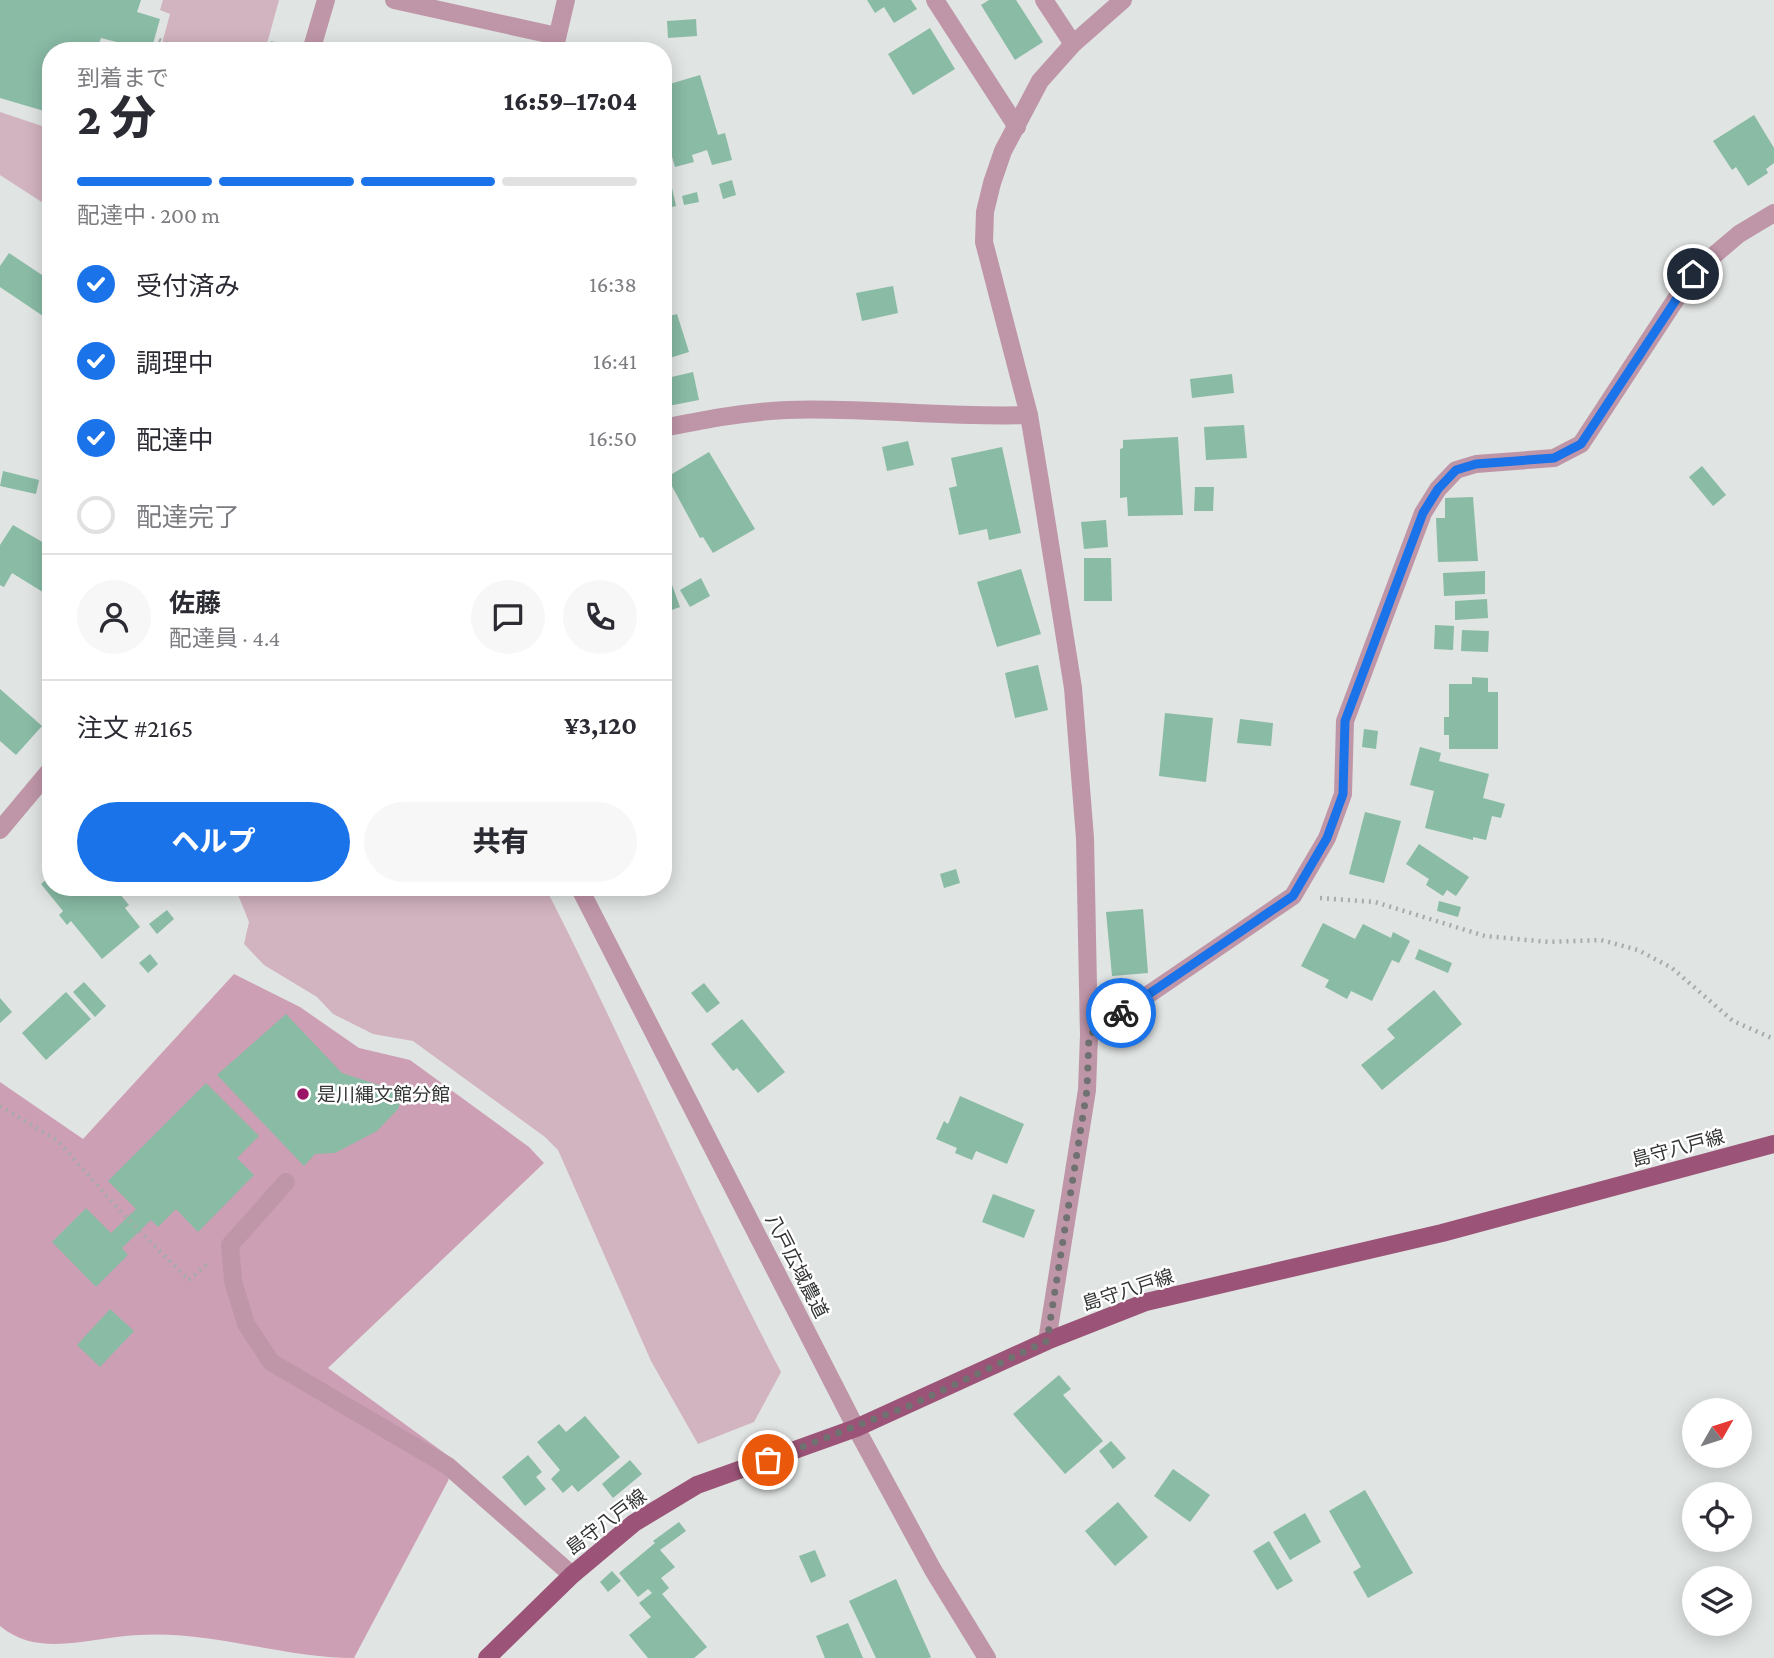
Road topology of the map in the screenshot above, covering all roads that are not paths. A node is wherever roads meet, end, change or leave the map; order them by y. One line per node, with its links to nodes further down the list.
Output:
1 (326, 0): 7 (street)
2 (394, 0): 8 (street)
3 (566, 0): 9 (street)
4 (935, 0): 11 (street)
5 (1044, 0): 10 (street)
6 (1123, 0): 10 (street)
7 (314, 42)
8 (551, 42)
9 (555, 42)
10 (1073, 44): 11 (street)
11 (1017, 127): 13 (street)
12 (1774, 213): 18 (street)
13 (1029, 415): 14 (street); 18 (street)
14 (672, 426)
15 (42, 780): 16 (street)
16 (0, 830)
17 (584, 896): 22 (street, 八戸広域農道)
18 (1089, 1035): 21 (street)
19 (1774, 1144): 21 (main road, 島守八戸線)
20 (285, 1182): 23 (street)
21 (1047, 1341): 22 (main road, 島守八戸線)
22 (856, 1428): 23 (main road, 島守八戸線); 25 (street, 八戸広域農道)
23 (572, 1575): 24 (main road, 島守八戸線)
24 (487, 1658)
25 (987, 1658)

